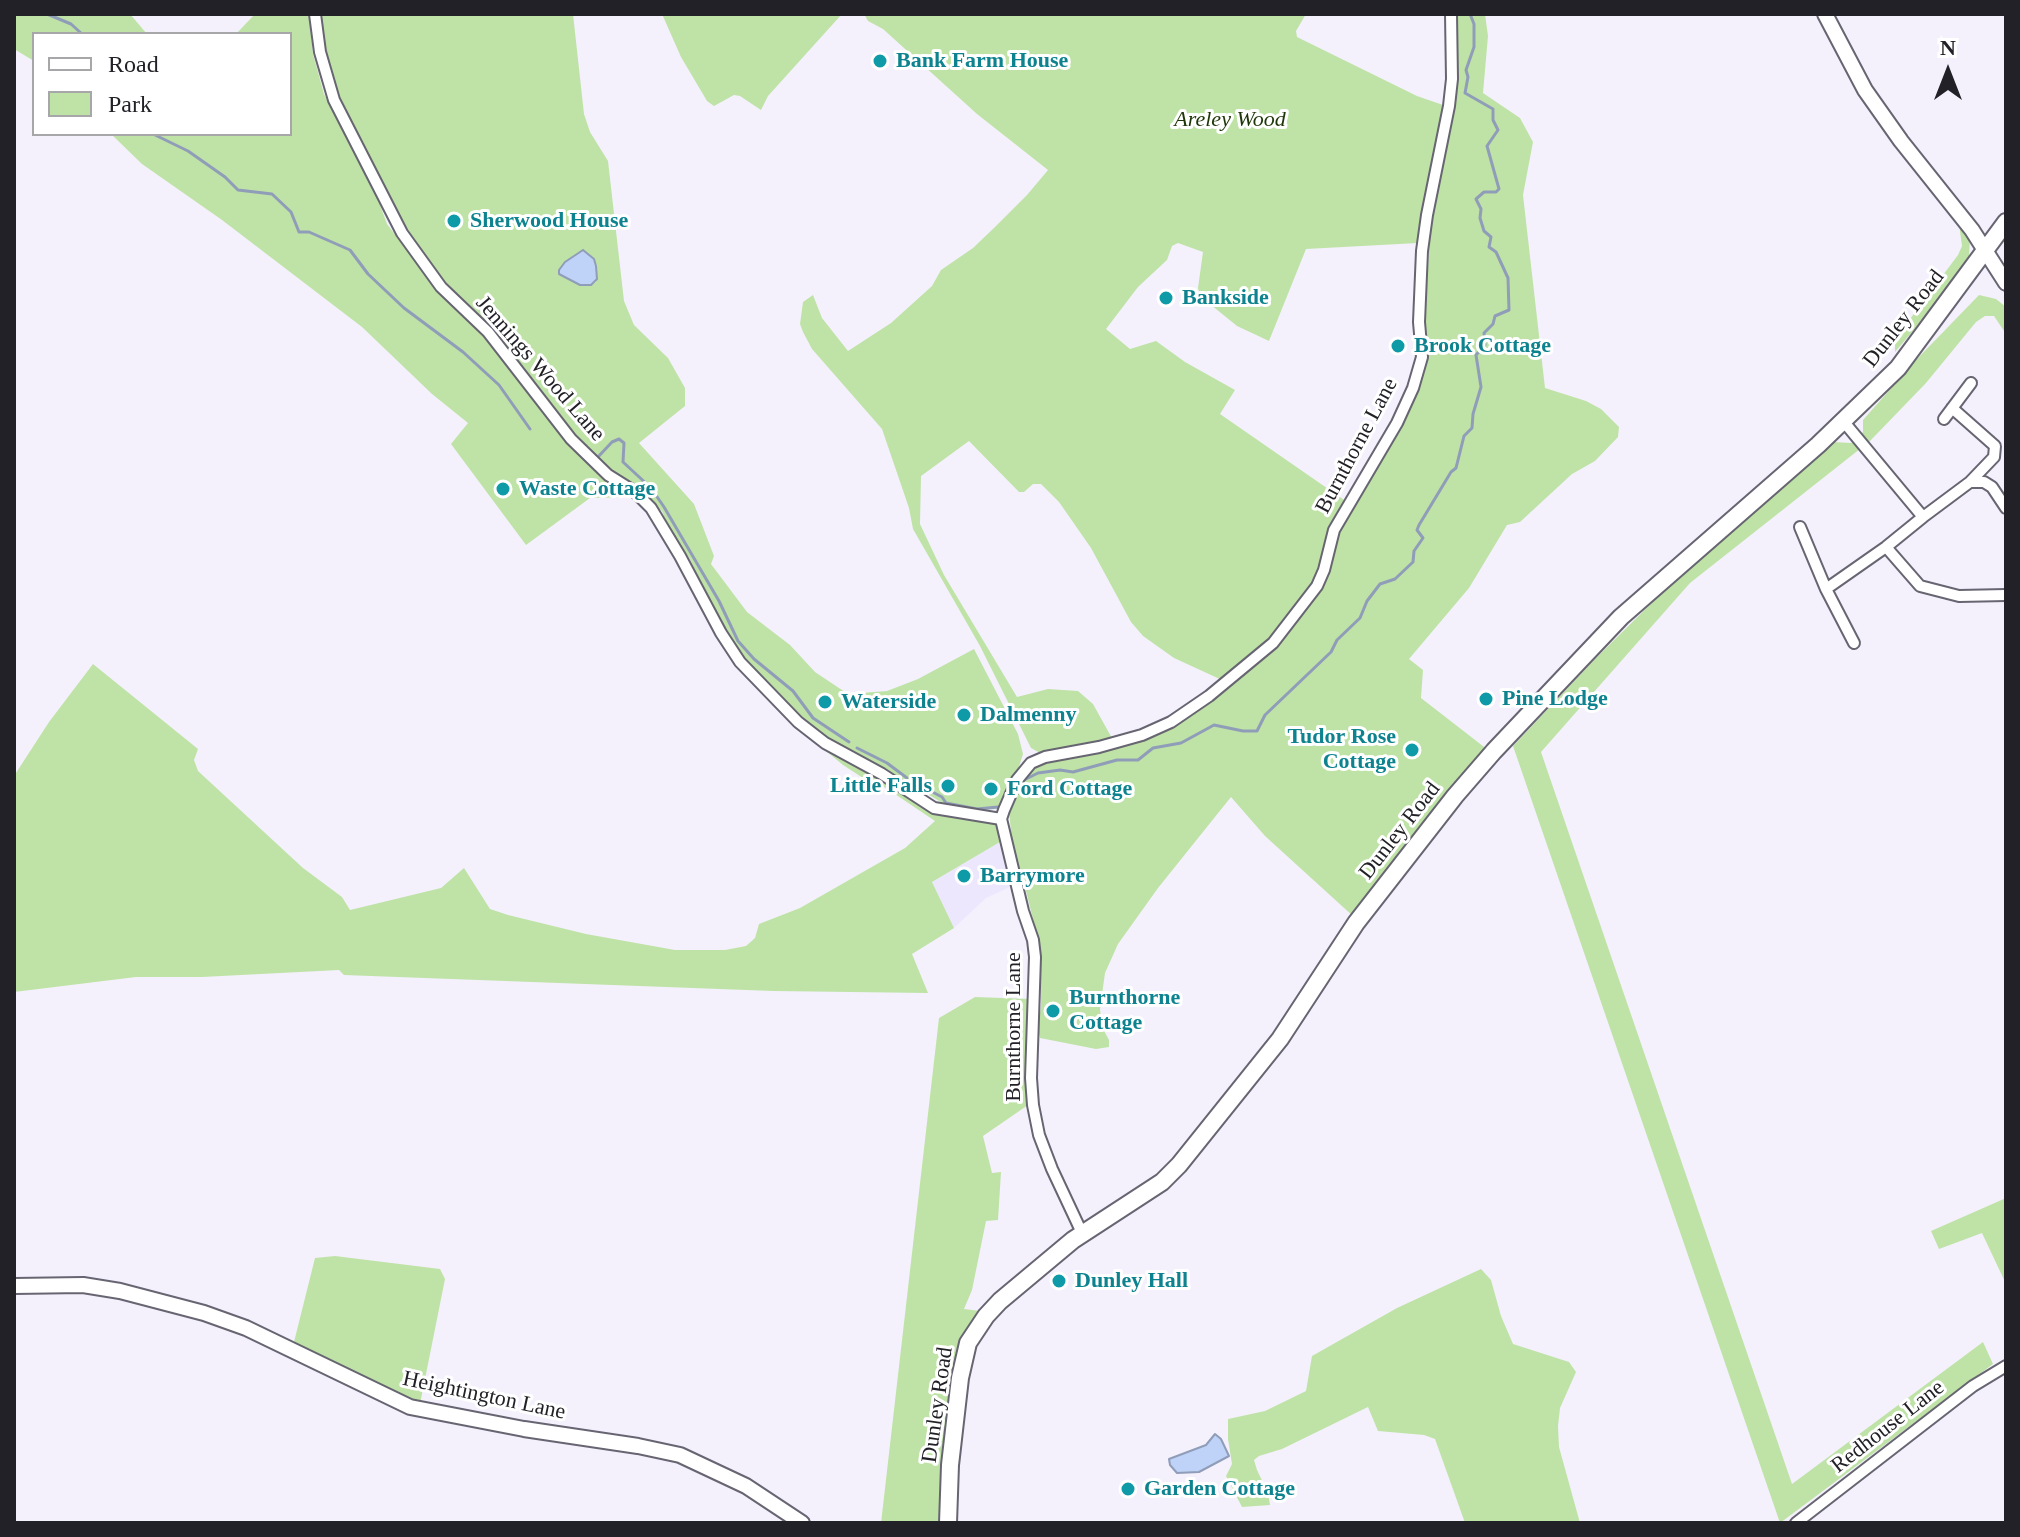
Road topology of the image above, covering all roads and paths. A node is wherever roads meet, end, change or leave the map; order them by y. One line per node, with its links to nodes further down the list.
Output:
1 (315, 14): 19 (street, Jennings Wood Lane)
2 (1451, 14): 19 (street, Burnthorne Lane)
3 (1825, 14): 5 (street)
4 (2006, 222): 5 (main road, Dunley Road)
5 (1984, 251): 6 (street); 10 (main road, Dunley Road)
6 (2006, 283)
7 (1971, 383): 8 (street)
8 (1952, 408): 9 (street); 11 (street)
9 (1944, 419)
10 (1844, 422): 13 (street); 20 (main road, Dunley Road)
11 (1970, 482): 12 (street); 13 (street)
12 (2006, 508)
13 (1923, 517): 15 (street)
14 (1800, 527): 16 (street)
15 (1886, 547): 16 (street); 17 (street)
16 (1826, 589): 18 (street)
17 (2006, 595)
18 (1854, 643)
19 (1001, 819): 20 (street, Burnthorne Lane)
20 (1082, 1233): 24 (main road, Dunley Road)
21 (14, 1286): 23 (street, Heightington Lane)
22 (2006, 1366): 25 (street, Redhouse Lane)
23 (802, 1523)
24 (948, 1523)
25 (1796, 1523)

